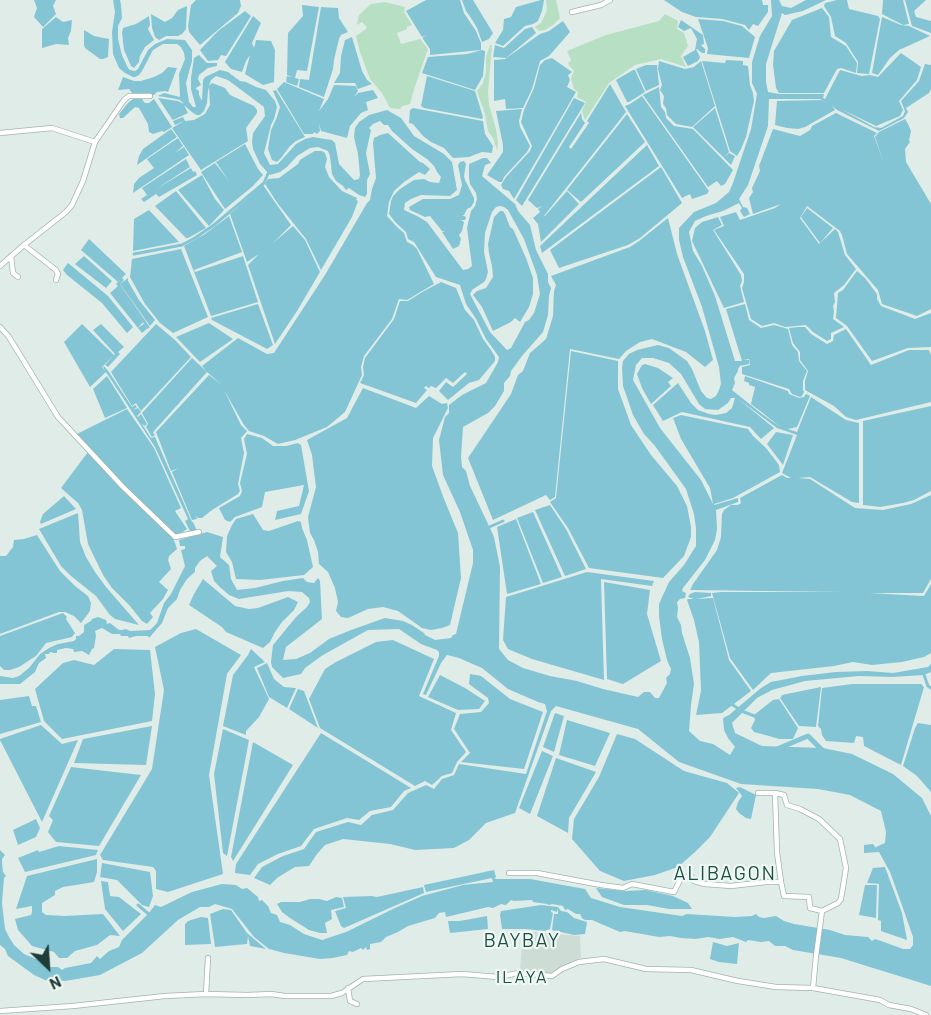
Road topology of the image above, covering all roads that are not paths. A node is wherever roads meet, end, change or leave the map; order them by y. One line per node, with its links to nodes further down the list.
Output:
1 (610, 0): 2 (street)
2 (572, 12)
3 (150, 96): 5 (street)
4 (0, 133): 5 (street)
5 (95, 142): 6 (street)
6 (24, 245): 7 (street); 10 (street)
7 (11, 256): 8 (street); 9 (street)
8 (0, 266)
9 (18, 277)
10 (56, 280)
11 (0, 327): 12 (street)
12 (199, 532)
13 (758, 793): 14 (street)
14 (775, 793): 16 (street); 17 (street)
15 (509, 873): 16 (street)
16 (781, 882): 17 (street)
17 (822, 911): 20 (street)
18 (208, 958): 21 (street)
19 (348, 988): 20 (street); 21 (street); 22 (street)
20 (813, 988): 24 (street)
21 (206, 994): 23 (street)
22 (357, 1004)
23 (0, 1011)
24 (926, 1015)

